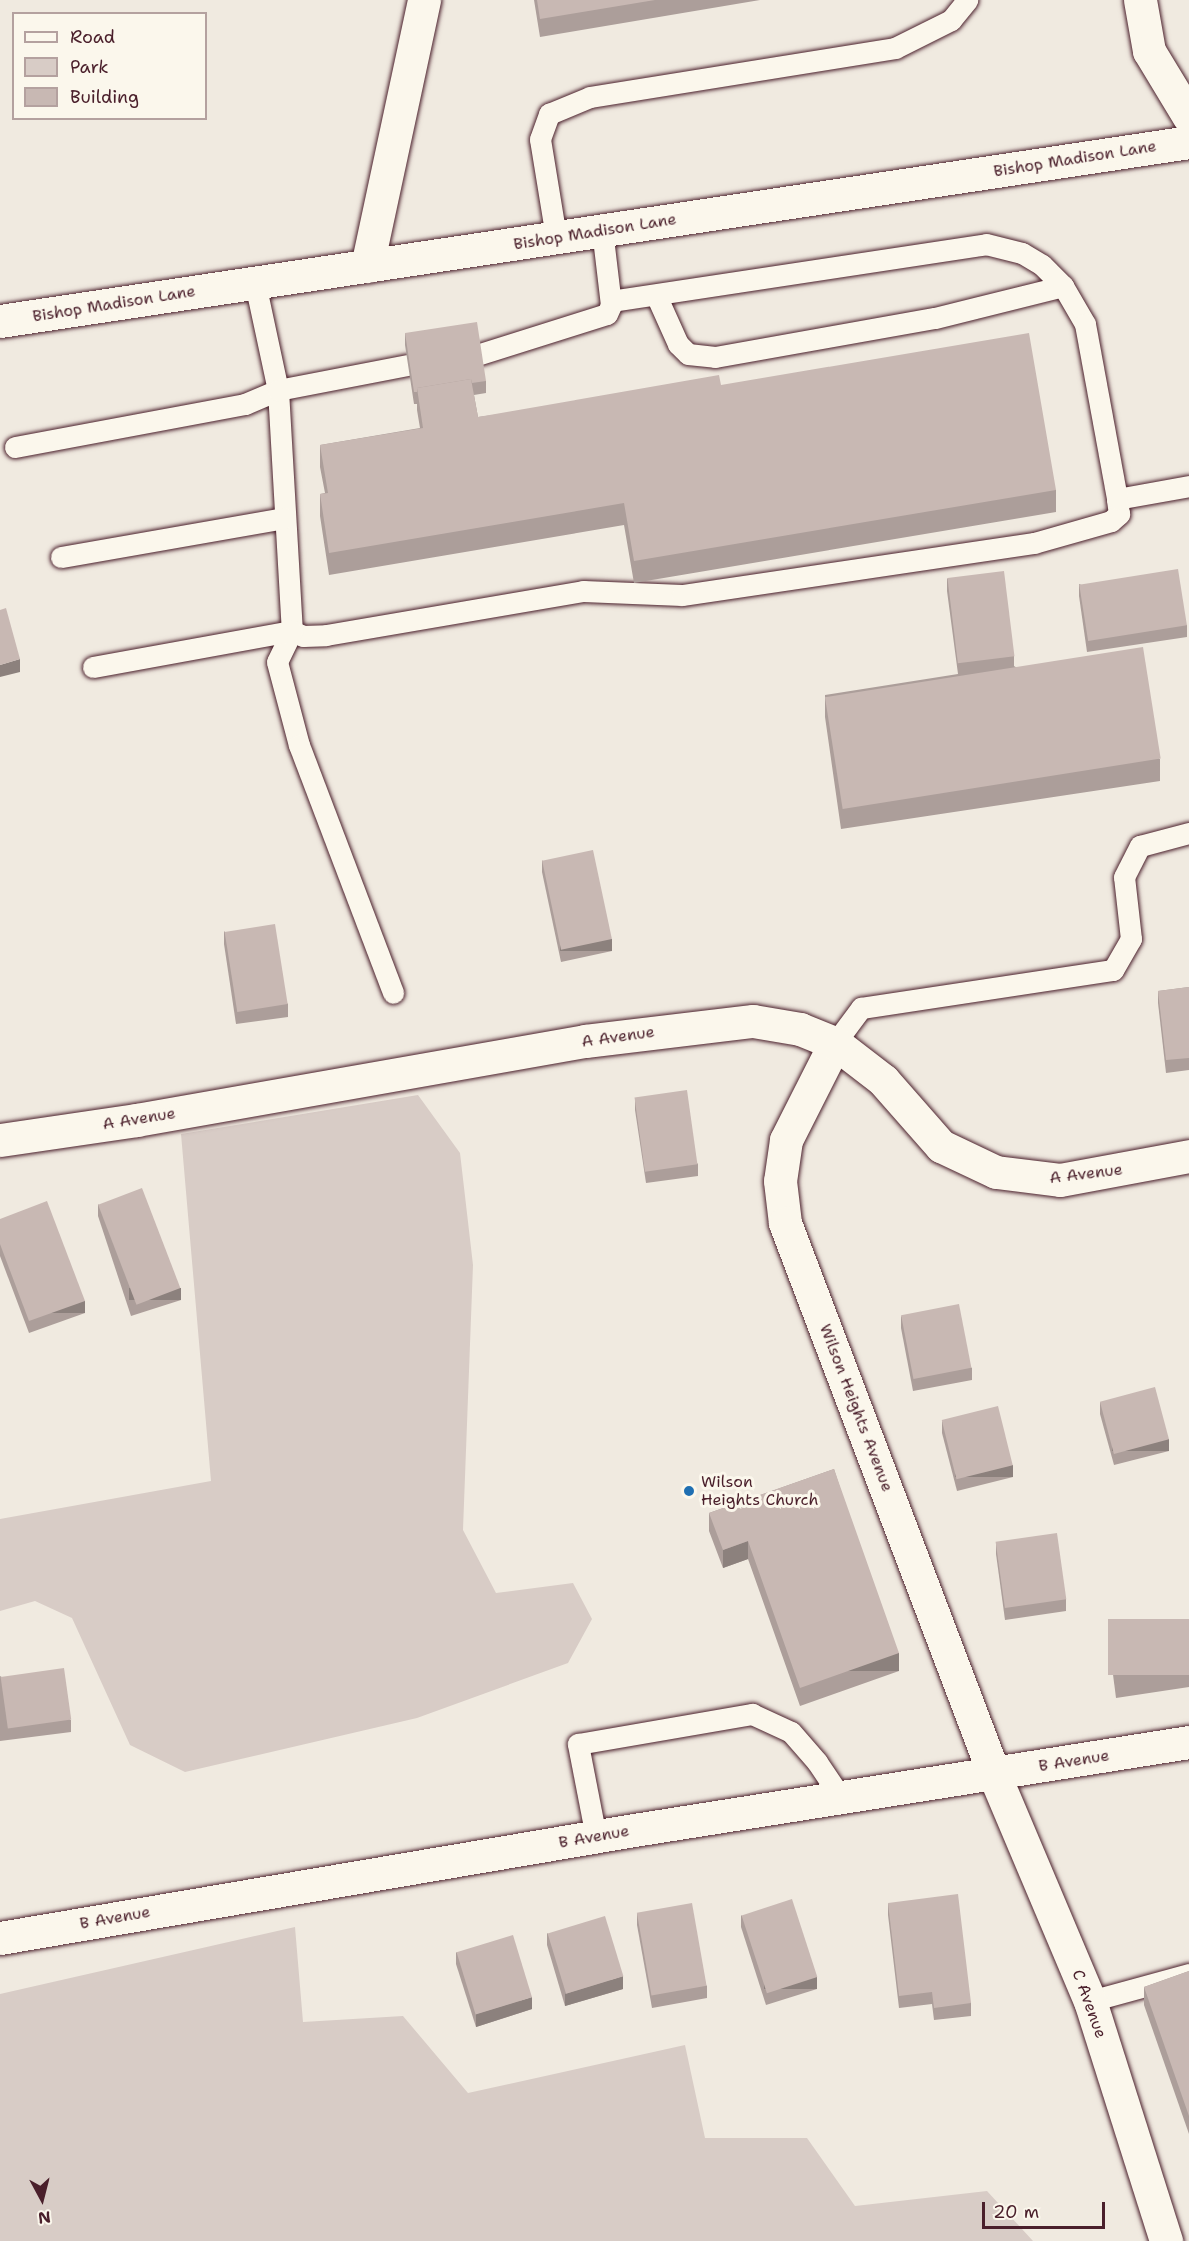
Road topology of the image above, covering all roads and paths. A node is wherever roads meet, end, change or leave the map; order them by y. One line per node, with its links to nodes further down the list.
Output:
1 (424, 0): 8 (street)
2 (967, 0): 7 (lane)
3 (1140, 0): 4 (street)
4 (1189, 117)
5 (1189, 142): 6 (street, Bishop Madison Lane)
6 (602, 231): 7 (street, Bishop Madison Lane); 12 (lane)
7 (556, 237): 8 (street, Bishop Madison Lane)
8 (367, 266): 9 (street, Bishop Madison Lane)
9 (255, 283): 13 (street, Bishop Madison Lane); 16 (lane)
10 (1063, 286): 11 (lane); 11 (lane); 19 (lane)
11 (656, 294): 12 (lane)
12 (611, 302): 14 (lane)
13 (0, 321)
14 (480, 354)
15 (408, 365): 16 (lane)
16 (278, 390): 17 (lane); 20 (lane)
17 (15, 447)
18 (1189, 486): 19 (lane)
19 (1117, 499): 22 (lane)
20 (285, 518): 21 (lane); 22 (lane)
21 (61, 557)
22 (292, 631): 23 (lane); 25 (lane)
23 (93, 667)
24 (1189, 833): 26 (lane)
25 (393, 993)
26 (835, 1043): 27 (street, A Avenue); 28 (street, A Avenue); 30 (street, Wilson Heights Avenue)
27 (0, 1140)
28 (1189, 1156)
29 (1189, 1742): 30 (street, B Avenue)
30 (994, 1774): 31 (street, B Avenue); 35 (street, C Avenue)
31 (842, 1799): 32 (street, B Avenue); 32 (lane)
32 (596, 1837): 33 (street, B Avenue)
33 (0, 1938)
34 (1189, 1974): 35 (lane)
35 (1090, 2001): 36 (street, C Avenue)
36 (1166, 2241)

